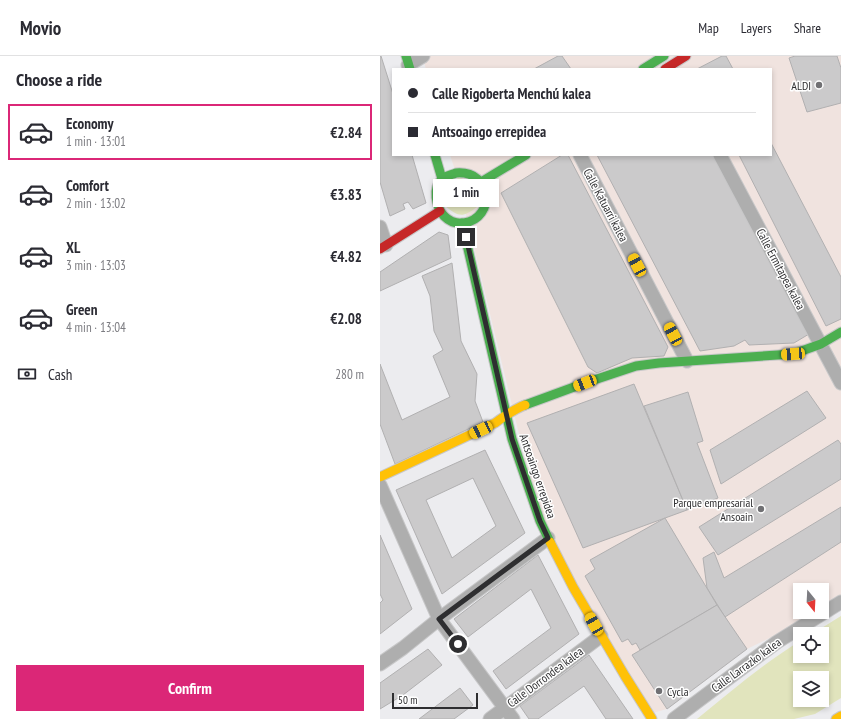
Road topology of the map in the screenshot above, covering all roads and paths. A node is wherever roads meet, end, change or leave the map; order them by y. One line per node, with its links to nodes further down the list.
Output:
1 (423, 56): 3 (street)
2 (686, 56): 4 (main road)
3 (408, 63)
4 (668, 63): 5 (main road)
5 (647, 68)
6 (435, 156): 10 (main road)
7 (524, 156): 11 (main road)
8 (581, 156): 18 (street, Calle Katuarri kalea)
9 (721, 156): 17 (street, Calle Ermitapea kalea)
10 (442, 179): 11 (main road); 12 (main road)
11 (481, 182): 13 (main road)
12 (440, 211): 13 (main road); 15 (main road)
13 (462, 223): 20 (main road, Antsoaingo errepidea)
14 (380, 228): 15 (street)
15 (383, 247)
16 (841, 332): 17 (main road)
17 (821, 344): 18 (main road); 19 (street, Calle Ermitapea kalea)
18 (687, 362): 20 (main road)
19 (841, 383)
20 (506, 415): 21 (main road); 23 (main road, Antsoaingo errepidea)
21 (380, 478)
22 (380, 485): 25 (street)
23 (548, 538): 25 (street); 26 (main road, Antsoaingo errepidea)
24 (841, 602): 33 (street, Calle Larrazko kalea)
25 (439, 619): 27 (street); 28 (street)
26 (601, 636): 28 (street, Calle Dorrondea kalea); 30 (main road, Antsoaingo errepidea)
27 (380, 664)
28 (504, 708): 31 (street, Calle Dorrondea kalea); 32 (street)
29 (841, 716): 34 (main road)
30 (652, 717)
31 (490, 719)
32 (513, 719)
33 (674, 719)
34 (836, 719)

